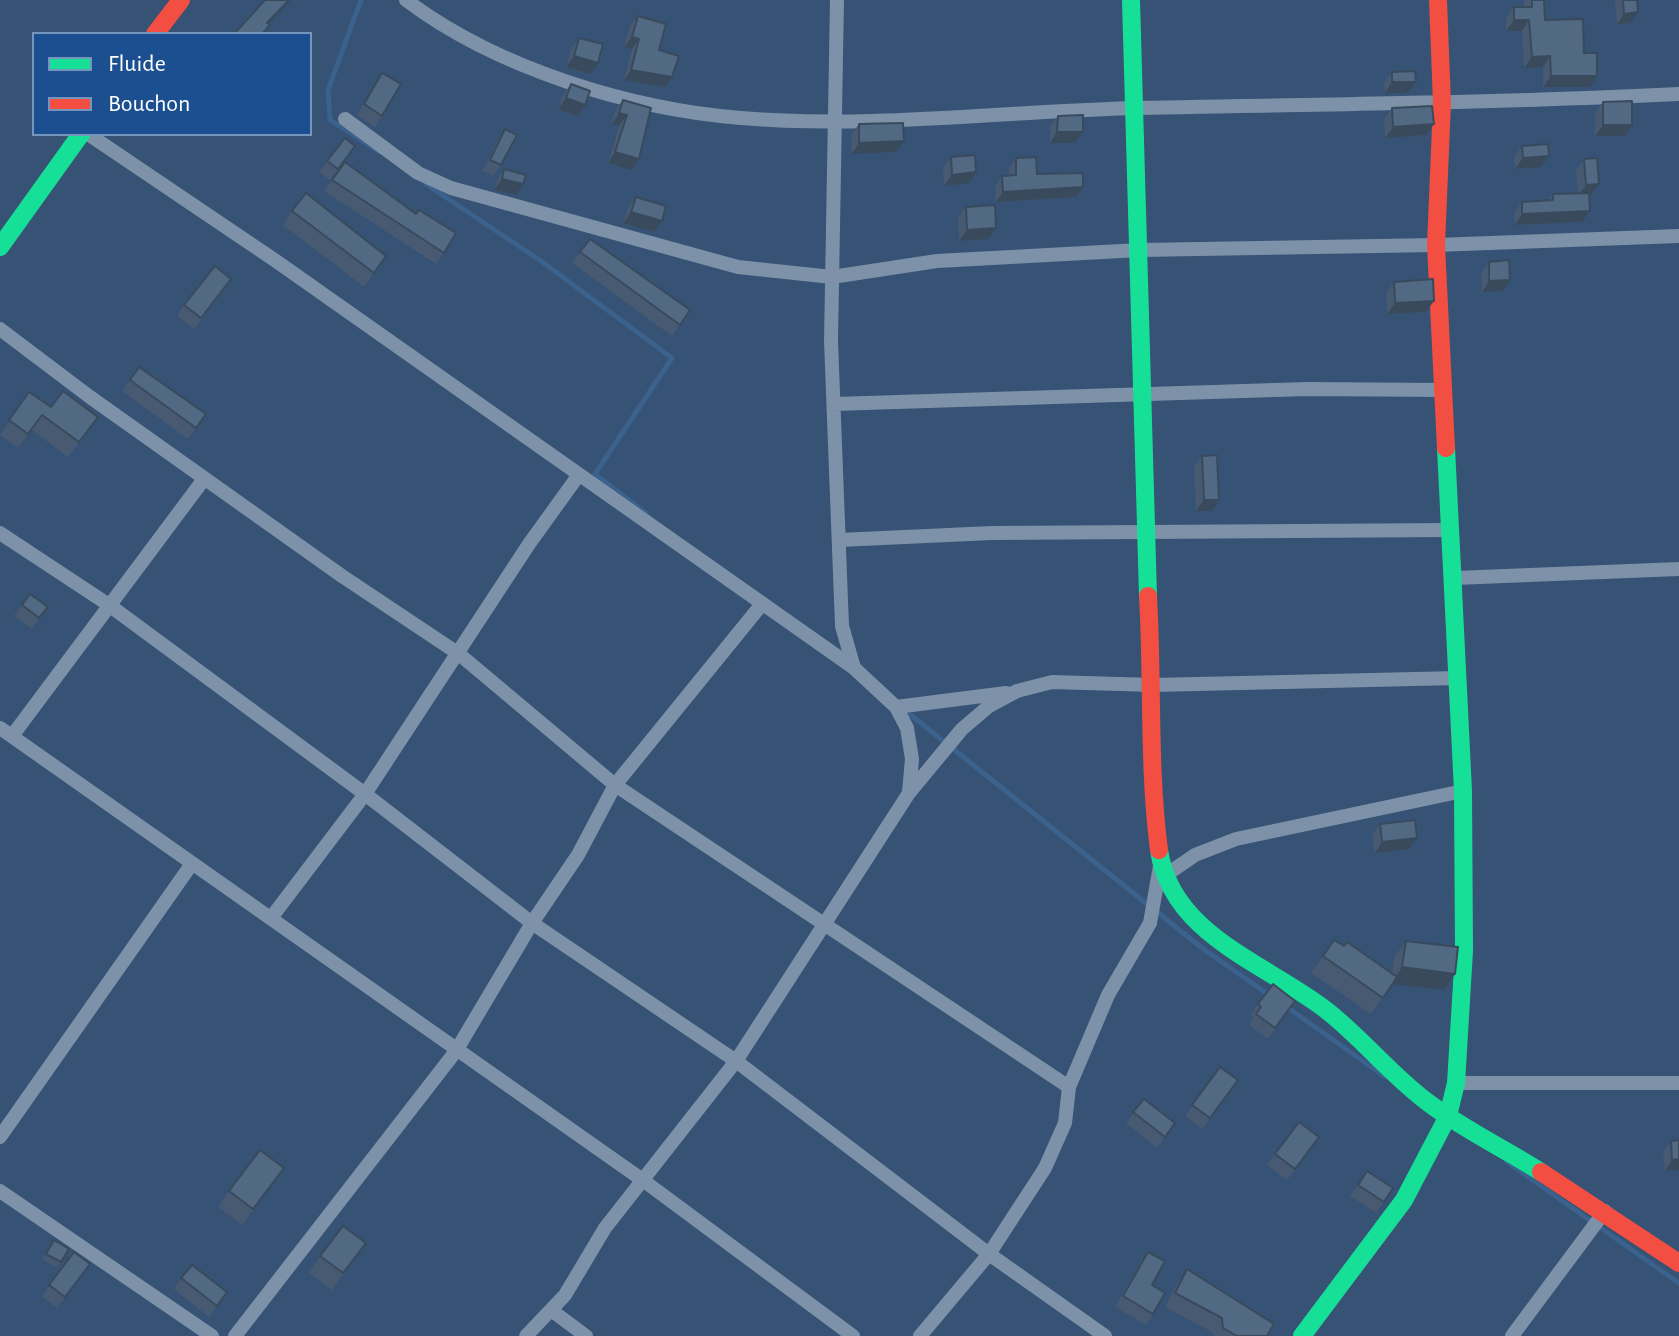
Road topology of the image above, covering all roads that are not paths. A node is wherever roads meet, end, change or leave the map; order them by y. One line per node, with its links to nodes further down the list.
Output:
1 (181, 0): 6 (street)
2 (406, 0): 11 (street)
3 (837, 0): 11 (street)
4 (1131, 0): 9 (street)
5 (1438, 0): 8 (street)
6 (157, 32)
7 (1679, 94): 8 (street)
8 (1442, 103): 9 (street); 15 (street)
9 (1136, 108): 11 (street); 17 (street)
10 (345, 119): 18 (street)
11 (836, 121): 18 (street)
12 (80, 136): 16 (street)
13 (91, 136): 23 (street)
14 (1679, 236): 15 (street)
15 (1436, 245): 17 (street); 20 (street)
16 (0, 247)
17 (1140, 250): 18 (street); 21 (street)
18 (832, 277): 22 (street)
19 (0, 329): 24 (street)
20 (1444, 390): 21 (street); 26 (street)
21 (1144, 393): 22 (street); 25 (street)
22 (834, 404): 28 (street)
23 (578, 476): 31 (street); 33 (street)
24 (204, 479): 32 (street); 33 (street)
25 (1145, 530): 26 (street); 28 (street); 36 (street)
26 (1451, 530): 30 (street)
27 (0, 533): 32 (street)
28 (839, 540): 34 (street)
29 (1679, 569): 30 (street)
30 (1455, 578): 35 (street)
31 (762, 604): 34 (street); 40 (street)
32 (109, 605): 39 (street); 43 (street)
33 (459, 654): 40 (street); 43 (street)
34 (854, 668): 38 (street)
35 (1458, 678): 36 (street); 41 (street)
36 (1153, 685): 37 (street); 45 (street)
37 (1017, 691): 38 (street); 42 (street)
38 (896, 707): 42 (street)
39 (6, 732): 44 (street)
40 (615, 785): 47 (street); 48 (street)
41 (1463, 791): 45 (street); 51 (street)
42 (909, 793): 48 (street)
43 (365, 794): 46 (street); 47 (street)
44 (191, 865): 46 (street); 55 (street)
45 (1163, 868): 53 (street); 54 (street)
46 (271, 918): 49 (street)
47 (532, 923): 49 (street); 50 (street)
48 (824, 925): 50 (street); 53 (street)
49 (456, 1051): 56 (street); 63 (street)
50 (736, 1061): 56 (street); 59 (street)
51 (1456, 1083): 52 (street); 54 (street)
52 (1679, 1083)
53 (1069, 1087): 59 (street)
54 (1448, 1116): 58 (street); 69 (street)
55 (0, 1137)
56 (644, 1181): 61 (street); 66 (street)
57 (0, 1191): 62 (street)
58 (1605, 1211): 60 (street); 70 (street)
59 (989, 1254): 67 (street); 68 (street)
60 (1679, 1263)
61 (551, 1310): 64 (street); 65 (street)
62 (205, 1334)
63 (235, 1336)
64 (526, 1336)
65 (586, 1336)
66 (853, 1336)
67 (920, 1336)
68 (1105, 1336)
69 (1302, 1336)
70 (1512, 1336)

